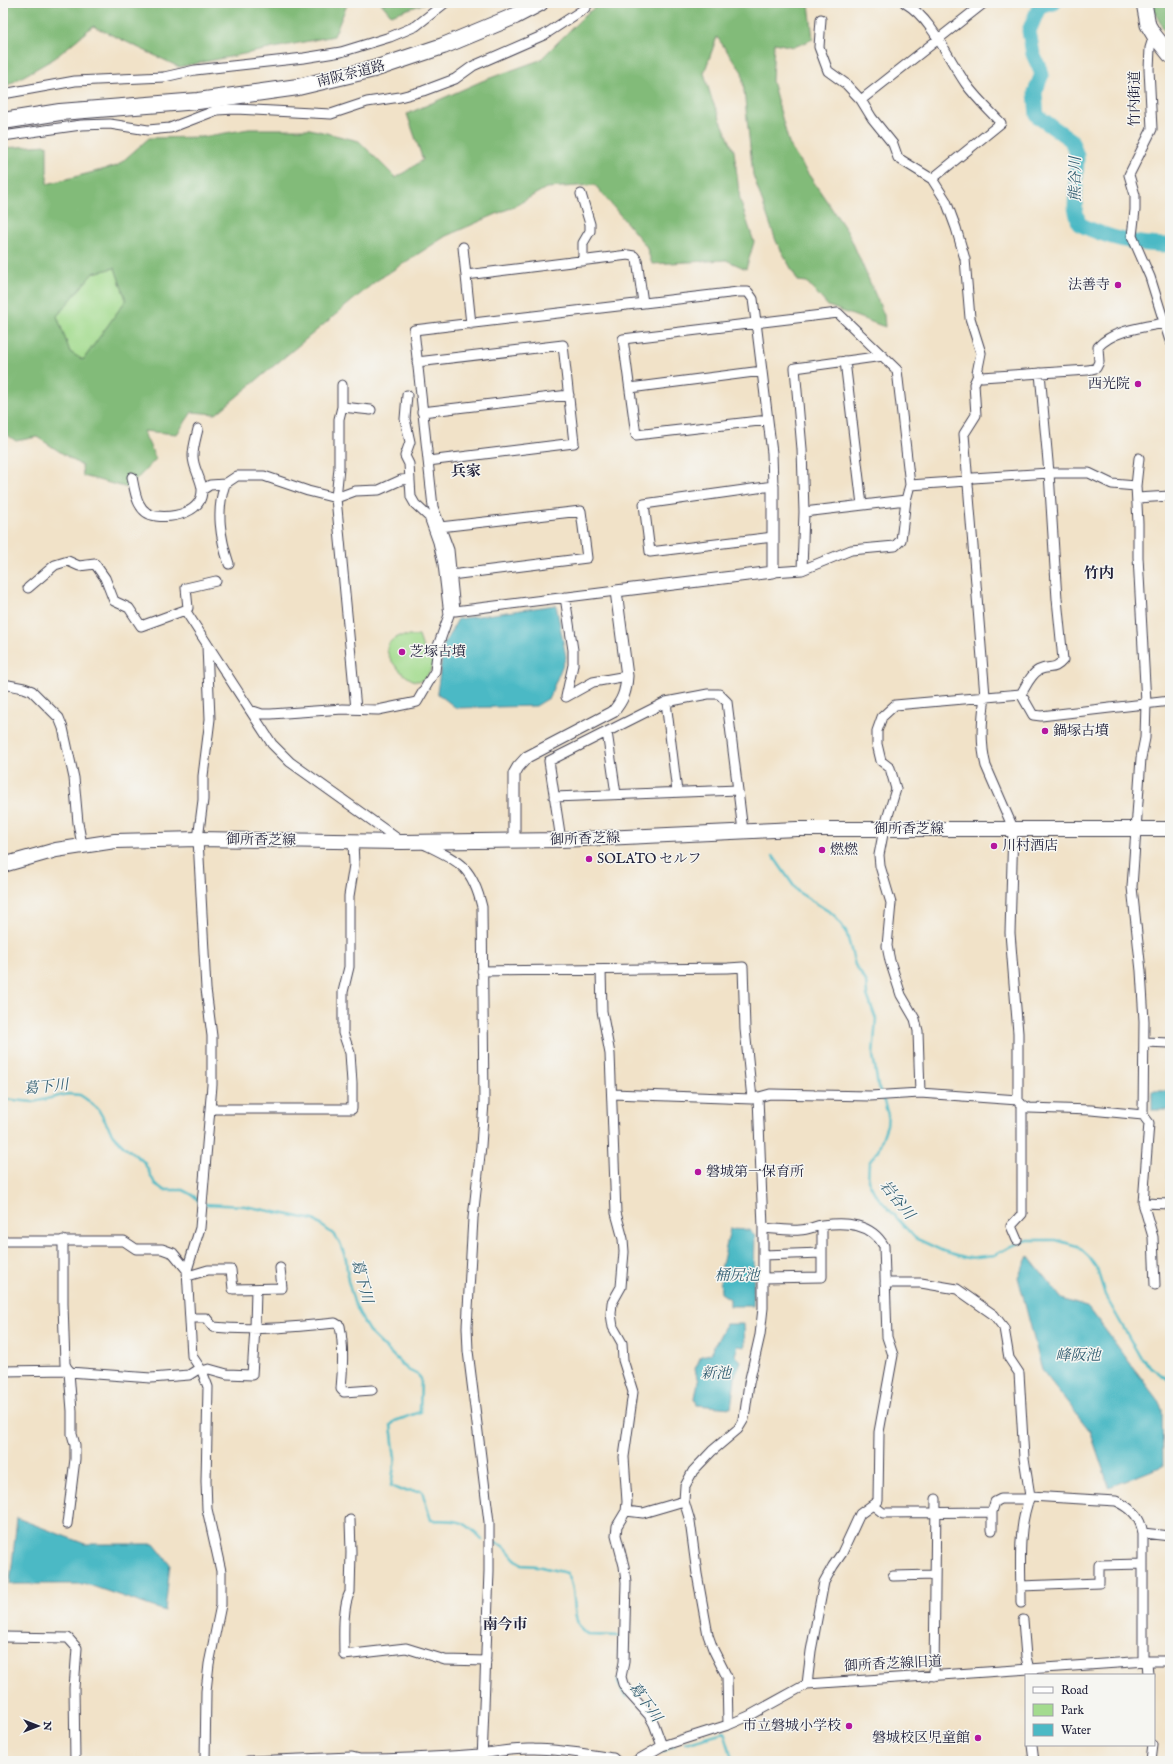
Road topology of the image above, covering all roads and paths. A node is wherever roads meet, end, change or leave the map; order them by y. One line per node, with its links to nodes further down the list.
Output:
1 (445, 3): 11 (street)
2 (540, 3): 13 (highway, 南阪奈道路)
3 (589, 3): 16 (street)
4 (905, 3): 9 (street)
5 (984, 3): 9 (street)
6 (1144, 3): 8 (highway)
7 (821, 19): 12 (street)
8 (1154, 36): 10 (highway); 24 (street, 竹内街道)
9 (939, 40): 12 (street); 17 (street)
10 (1170, 55)
11 (3, 94)
12 (861, 100): 17 (street)
13 (150, 104): 14 (highway, 南阪奈道路); 15 (highway, 南阪奈道路)
14 (3, 112)
15 (3, 121)
16 (3, 136)
17 (932, 179): 32 (street)
18 (581, 194): 20 (street)
19 (463, 246): 21 (street)
20 (583, 261): 21 (street); 22 (street)
21 (466, 275): 25 (street)
22 (643, 303): 23 (street); 25 (street)
23 (756, 322): 27 (street); 30 (street); 34 (street)
24 (1165, 323): 26 (street, 竹内街道); 31 (street)
25 (471, 324): 29 (street)
26 (1170, 341)
27 (883, 356): 28 (street); 49 (street)
28 (845, 361): 57 (street); 58 (street)
29 (416, 362): 35 (street); 39 (street)
30 (762, 371): 34 (street); 40 (street)
31 (1040, 373): 32 (street); 44 (street)
32 (978, 375): 47 (street)
33 (342, 385): 37 (street)
34 (630, 388): 40 (street)
35 (569, 395): 39 (street); 43 (street)
36 (407, 396): 46 (street)
37 (342, 407): 38 (street); 54 (street)
38 (371, 410)
39 (422, 412): 43 (street)
40 (768, 420): 50 (street)
41 (198, 429): 52 (street)
42 (1139, 458): 51 (street)
43 (428, 460): 59 (street)
44 (1050, 472): 47 (street); 51 (street); 73 (street)
45 (132, 478): 52 (street)
46 (410, 479): 54 (street); 78 (street)
47 (967, 481): 49 (street); 74 (street)
48 (225, 484): 52 (street); 54 (street); 61 (street)
49 (910, 485): 56 (street)
50 (773, 486): 60 (street); 60 (street)
51 (1136, 486): 55 (street)
52 (202, 490)
53 (1170, 496): 55 (street)
54 (336, 498): 78 (street)
55 (1137, 498): 77 (street)
56 (906, 500): 57 (street); 62 (street)
57 (862, 505): 58 (street)
58 (804, 512): 62 (street)
59 (440, 527): 64 (street); 64 (street)
60 (772, 537): 63 (street)
61 (229, 564)
62 (802, 570): 63 (street)
63 (773, 572): 67 (street)
64 (451, 575): 68 (street)
65 (216, 581): 69 (street)
66 (28, 588): 69 (street)
67 (616, 591): 68 (street); 71 (street)
68 (565, 597): 71 (street)
69 (185, 610): 70 (street)
70 (207, 646): 79 (street); 90 (street)
71 (627, 676): 91 (street)
72 (3, 684): 96 (street)
73 (1021, 694): 74 (street); 77 (street)
74 (985, 696): 85 (street); 86 (street)
75 (1170, 701): 77 (street)
76 (666, 702): 80 (street); 81 (street); 82 (street)
77 (1146, 703): 87 (street)
78 (356, 709): 79 (street)
79 (250, 710): 95 (street)
80 (607, 732): 83 (street); 84 (street)
81 (738, 790): 82 (street); 89 (street)
82 (677, 792): 83 (street)
83 (616, 794): 84 (street)
84 (554, 796): 92 (street)
85 (1013, 828): 86 (main road, 御所香芝線); 87 (main road, 御所香芝線); 105 (street)
86 (884, 829): 89 (main road, 御所香芝線); 102 (street)
87 (1136, 829): 88 (main road, 御所香芝線); 100 (street)
88 (1170, 829)
89 (743, 831): 92 (main road, 御所香芝線)
90 (198, 839): 93 (main road, 御所香芝線); 96 (main road, 御所香芝線); 106 (street)
91 (514, 840): 92 (main road, 御所香芝線); 94 (main road, 御所香芝線)
92 (561, 840)
93 (354, 841): 95 (main road, 御所香芝線); 106 (street)
94 (419, 841): 95 (main road, 御所香芝線); 99 (street)
95 (402, 842)
96 (82, 845): 97 (main road, 御所香芝線)
97 (3, 865)
98 (601, 970): 99 (street); 103 (street); 104 (street)
99 (482, 971): 148 (street)
100 (1144, 1042): 101 (street); 107 (street)
101 (1170, 1043)
102 (920, 1093): 104 (street); 105 (street)
103 (612, 1094): 104 (street); 133 (street)
104 (755, 1098): 111 (street)
105 (1020, 1103): 107 (street); 113 (street)
106 (210, 1109): 118 (street)
107 (1143, 1115): 108 (street)
108 (1143, 1203): 109 (street); 121 (street)
109 (1170, 1204)
110 (822, 1225): 111 (street); 115 (street); 120 (street)
111 (763, 1228): 116 (street)
112 (63, 1240): 114 (street); 118 (street); 127 (street)
113 (1017, 1240)
114 (3, 1241)
115 (822, 1253): 116 (street); 119 (street)
116 (763, 1255): 119 (street)
117 (280, 1268): 122 (street)
118 (188, 1273): 122 (street); 123 (street)
119 (763, 1278): 131 (street)
120 (885, 1283): 129 (street); 132 (street)
121 (1155, 1285)
122 (256, 1289): 124 (street)
123 (190, 1318): 124 (street); 125 (street)
124 (256, 1328): 125 (street); 128 (street)
125 (201, 1370): 127 (street); 162 (street)
126 (3, 1371): 127 (street)
127 (69, 1371): 137 (street)
128 (372, 1390)
129 (1029, 1498): 135 (street); 139 (street); 144 (street)
130 (936, 1499): 134 (street)
131 (684, 1500): 133 (street); 155 (street)
132 (872, 1505): 134 (street); 154 (street)
133 (626, 1511): 156 (street)
134 (936, 1512): 135 (street); 142 (street)
135 (992, 1512): 138 (street)
136 (350, 1520): 148 (street)
137 (67, 1524)
138 (992, 1530)
139 (1143, 1534): 140 (street); 141 (street)
140 (1170, 1536)
141 (1143, 1564): 144 (street); 149 (street)
142 (935, 1575): 143 (street); 153 (street)
143 (893, 1576)
144 (1021, 1586): 145 (street)
145 (1021, 1603)
146 (1023, 1620): 151 (street)
147 (3, 1637): 160 (street)
148 (486, 1661): 159 (street)
149 (1145, 1661): 150 (street, 御所香芝線旧道); 151 (street, 御所香芝線旧道); 152 (street)
150 (1170, 1661)
151 (1027, 1672): 153 (street, 御所香芝線旧道)
152 (1148, 1674)
153 (934, 1676): 154 (street, 御所香芝線旧道)
154 (807, 1684): 155 (street, 御所香芝線旧道)
155 (728, 1725): 156 (street, 御所香芝線旧道)
156 (662, 1746): 165 (street, 御所香芝線旧道)
157 (1032, 1746): 166 (street)
158 (1153, 1746): 167 (street)
159 (483, 1757): 163 (street); 164 (street)
160 (75, 1761): 161 (street)
161 (78, 1761)
162 (205, 1761)
163 (248, 1761)
164 (616, 1761)
165 (636, 1761)
166 (1034, 1761)
167 (1151, 1761)

